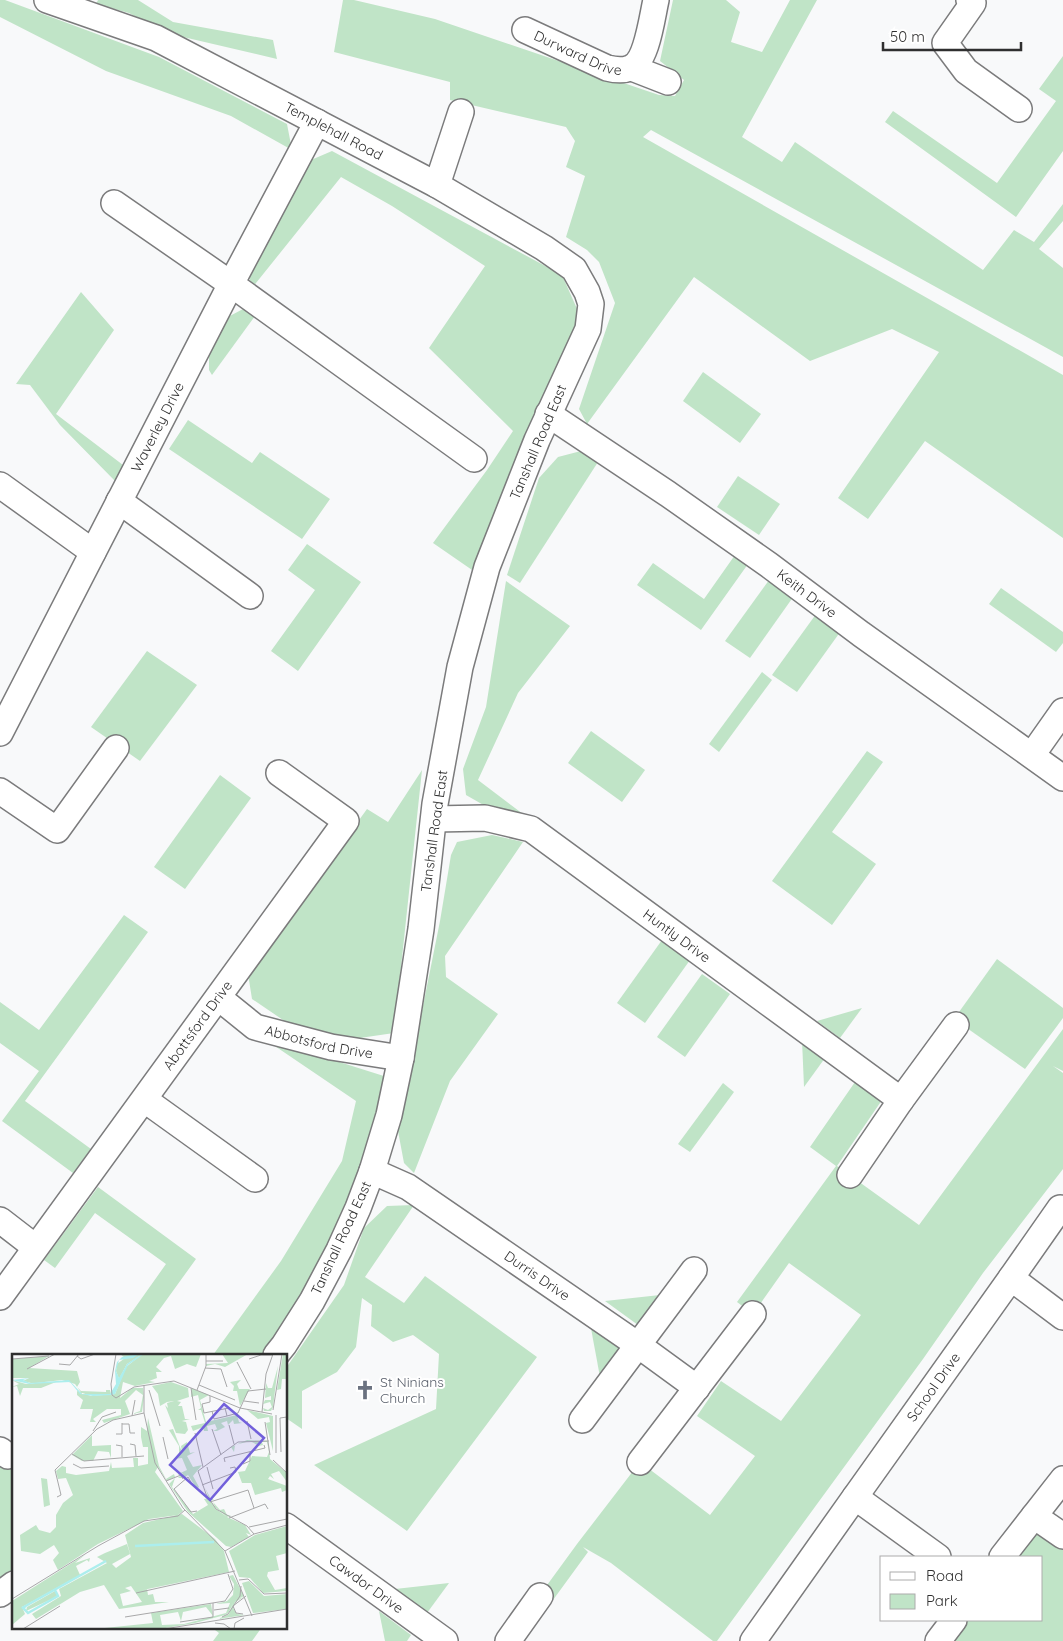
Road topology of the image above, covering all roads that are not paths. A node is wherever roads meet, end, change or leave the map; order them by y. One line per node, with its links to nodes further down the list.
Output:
1 (49, 0): 9 (street, Templehall Road)
2 (656, 0): 5 (street, Durward Drive)
3 (973, 1): 7 (street)
4 (525, 30): 5 (street, Durward Drive)
5 (632, 68): 6 (street, Durward Drive)
6 (668, 82)
7 (1019, 110)
8 (461, 112): 10 (street)
9 (317, 122): 10 (street, Templehall Road); 12 (street, Waverley Drive)
10 (437, 185): 13 (street, Templehall Road)
11 (114, 203): 12 (street)
12 (231, 284): 15 (street); 17 (street, Waverley Drive)
13 (591, 304): 14 (street, Tanshall Road East)
14 (548, 414): 23 (street, Keith Drive); 27 (street, Tanshall Road East)
15 (474, 459)
16 (0, 485): 18 (street)
17 (119, 501): 18 (street, Waverley Drive); 19 (street)
18 (93, 552): 21 (street, Waverley Drive)
19 (250, 596)
20 (1063, 711): 23 (street)
21 (0, 733)
22 (116, 748): 26 (street)
23 (1032, 755): 25 (street, Keith Drive)
24 (279, 773): 28 (street, Abottsford Drive)
25 (1063, 778)
26 (0, 791)
27 (434, 819): 30 (street, Tanshall Road East); 32 (street, Huntly Drive)
28 (219, 998): 30 (street, Abbotsford Drive); 31 (street, Abottsford Drive)
29 (956, 1025): 32 (street)
30 (401, 1058): 33 (street, Tanshall Road East)
31 (145, 1100): 35 (street); 38 (street, Abottsford Drive)
32 (901, 1100): 34 (street)
33 (372, 1171): 44 (street, Durris Drive); 45 (street, Tanshall Road East)
34 (850, 1175)
35 (255, 1179)
36 (1060, 1208): 40 (street, School Drive)
37 (0, 1220): 38 (street)
38 (35, 1247): 41 (street, Abottsford Drive)
39 (694, 1270): 44 (street)
40 (1011, 1278): 43 (street); 50 (street, School Drive)
41 (0, 1297)
42 (753, 1314): 46 (street)
43 (1063, 1317)
44 (638, 1345): 46 (street, Durris Drive); 47 (street)
45 (277, 1354)
46 (697, 1388): 48 (street)
47 (582, 1420)
48 (640, 1462)
49 (1063, 1479): 51 (street)
50 (855, 1497): 54 (street); 62 (street, School Drive)
51 (1034, 1516): 53 (street); 55 (street)
52 (288, 1527): 60 (street, Cawdor Drive)
53 (1063, 1536)
54 (937, 1556)
55 (1003, 1556)
56 (12, 1585): 57 (street)
57 (0, 1594)
58 (540, 1596): 61 (street)
59 (953, 1621): 63 (street)
60 (445, 1641)
61 (508, 1641)
62 (753, 1641)
63 (938, 1641)

